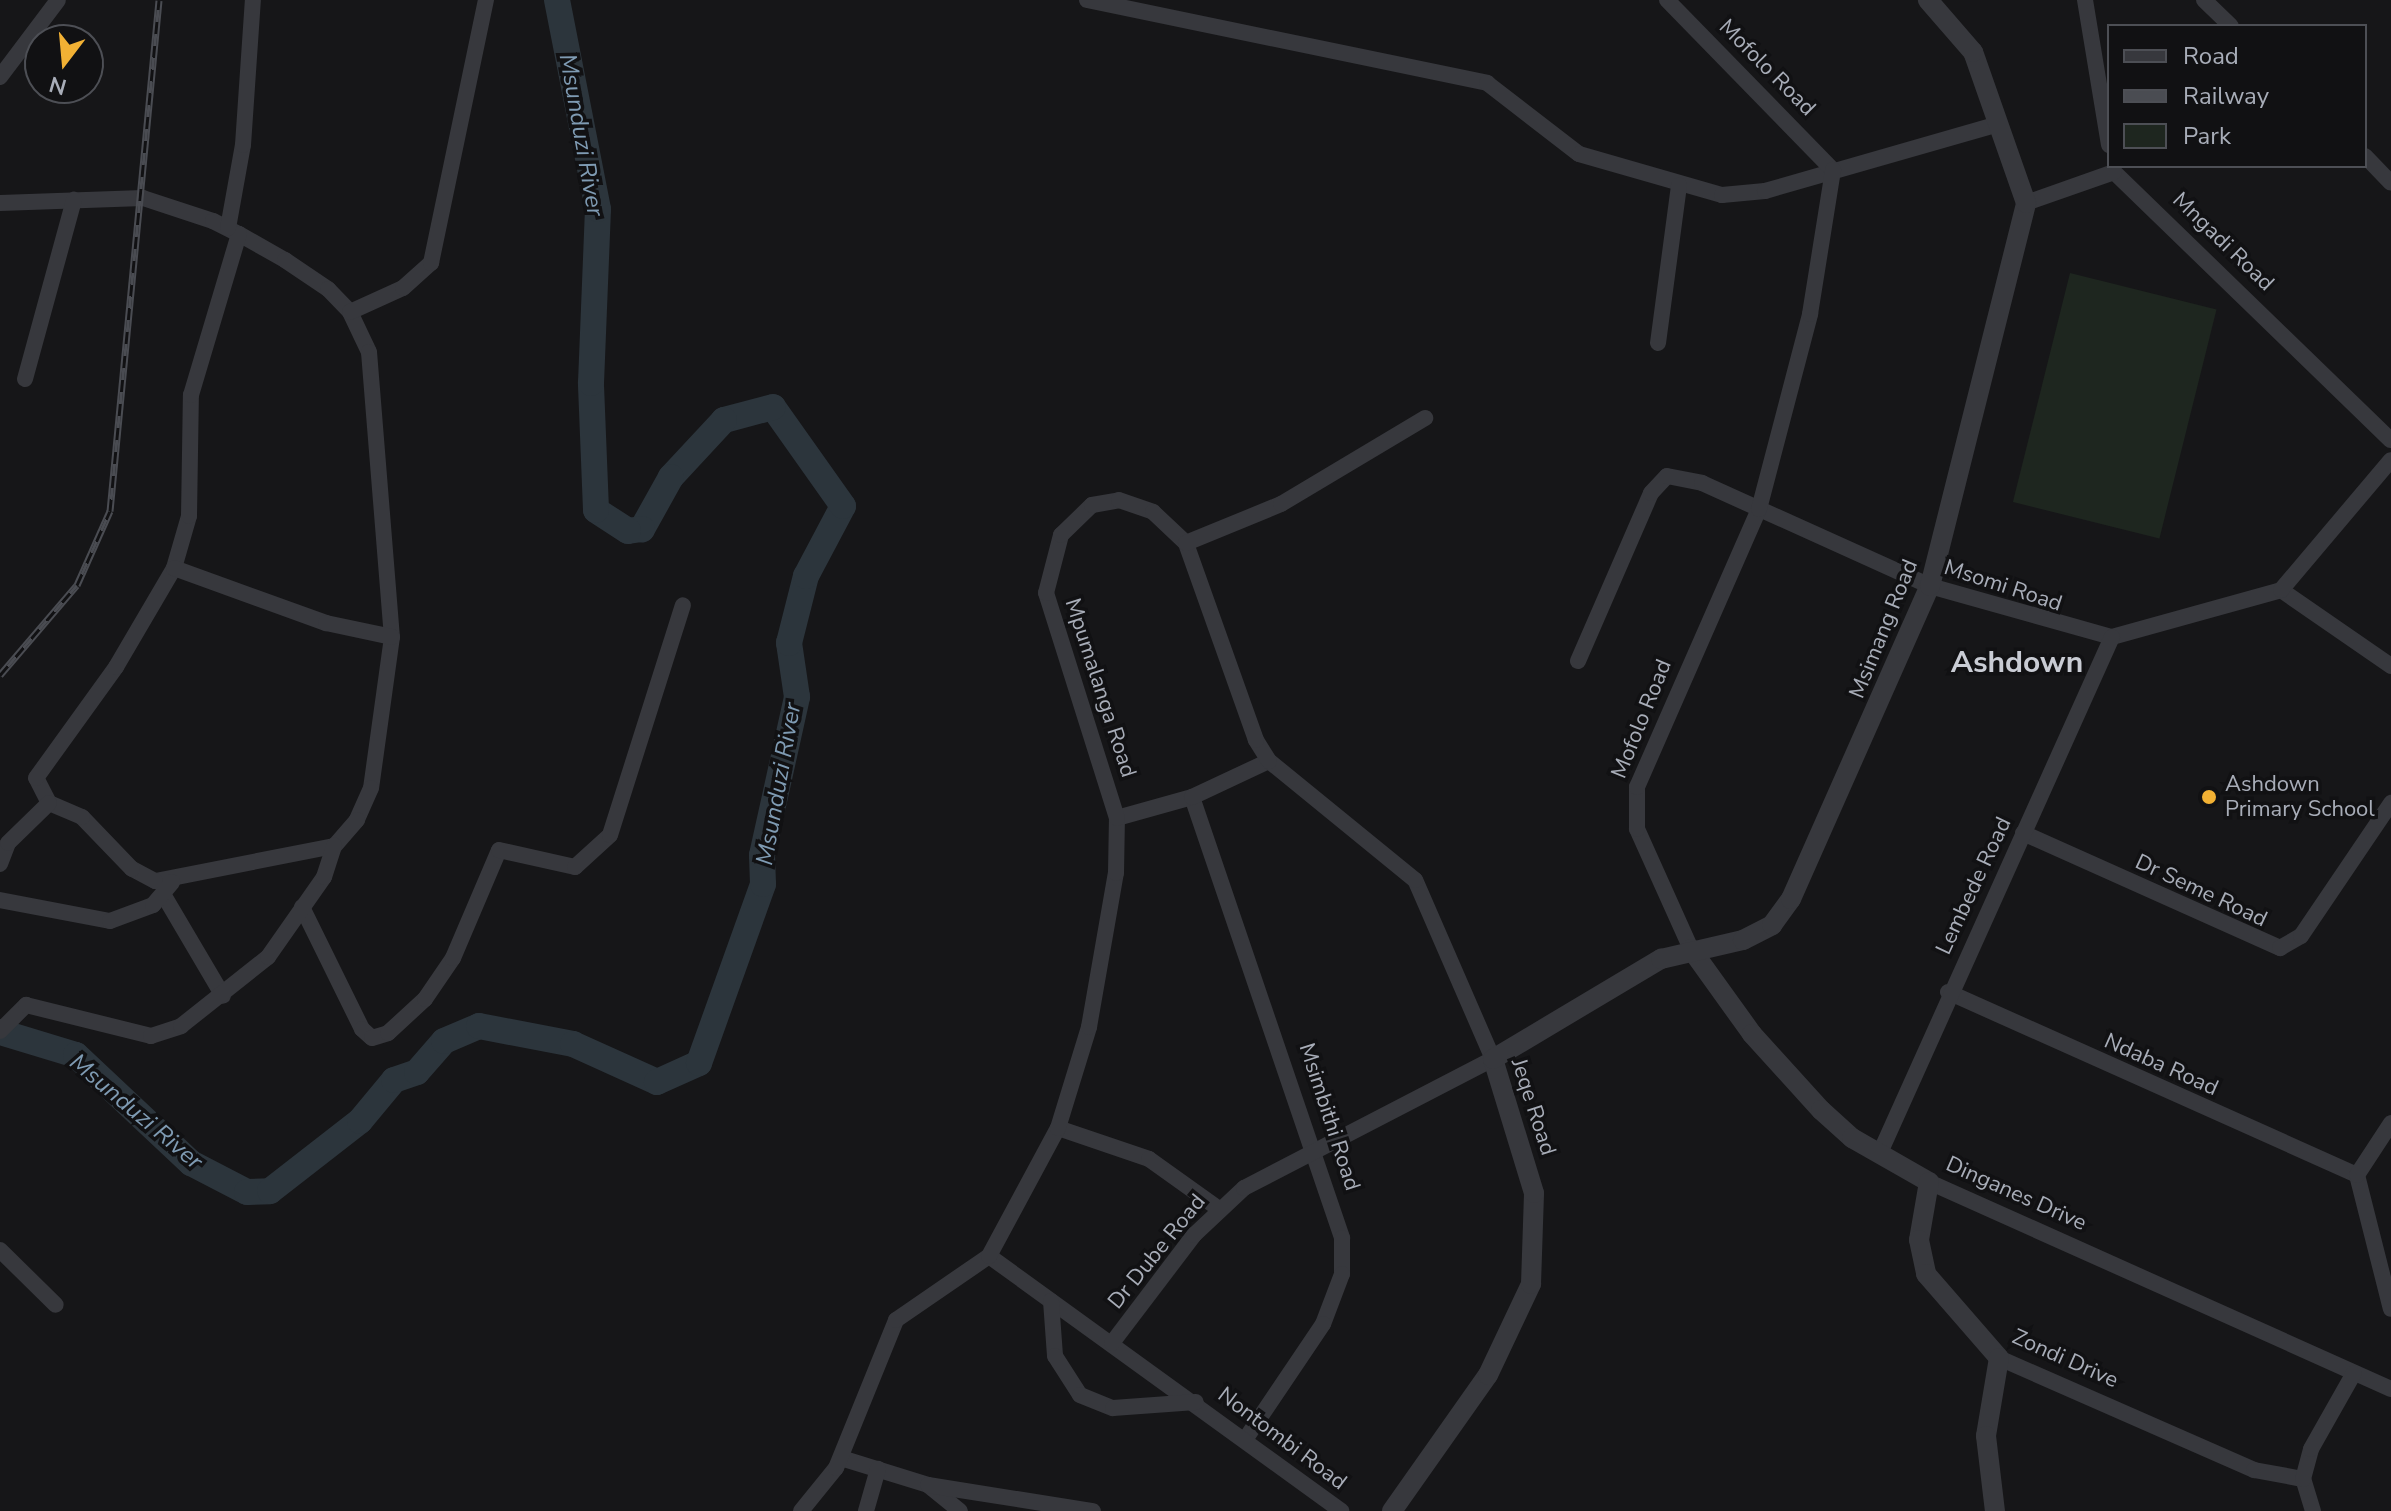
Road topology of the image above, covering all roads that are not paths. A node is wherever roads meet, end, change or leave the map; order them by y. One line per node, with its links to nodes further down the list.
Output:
1 (58, 0): 10 (street)
2 (253, 0): 21 (street)
3 (486, 0): 22 (street)
4 (1087, 0): 17 (street)
5 (1667, 0): 15 (street, Mofolo Road)
6 (1928, 0): 11 (street)
7 (2085, 0): 12 (street)
8 (2204, 0): 9 (street)
9 (2229, 24)
10 (0, 77)
11 (1999, 124): 15 (street); 20 (street)
12 (2107, 133)
13 (2367, 158): 16 (street)
14 (2114, 169): 20 (street, Mngadi Road); 26 (street, Mngadi Road)
15 (1833, 170): 17 (street); 28 (street, Mofolo Road)
16 (2391, 183)
17 (1679, 185): 23 (street)
18 (74, 200): 19 (street); 21 (street); 24 (street)
19 (0, 203)
20 (2026, 203): 31 (street, Msimang Road)
21 (233, 231): 22 (street); 30 (street)
22 (350, 312): 34 (street)
23 (1658, 343)
24 (25, 379)
25 (1425, 418): 29 (street)
26 (2391, 440)
27 (2391, 460): 32 (street)
28 (1759, 509): 31 (street, Msomi Road); 36 (street, Msomi Road); 49 (street, Mofolo Road)
29 (1186, 543): 38 (street); 42 (street, Mpumalanga Road)
30 (174, 568): 34 (street); 40 (street)
31 (1930, 586): 35 (street, Msomi Road); 49 (street, Msimang Road)
32 (2281, 590): 35 (street); 37 (street)
33 (683, 605): 48 (street)
34 (392, 637): 44 (street)
35 (2112, 637): 43 (street, Lembede Road)
36 (1578, 661)
37 (2391, 666)
38 (1269, 761): 39 (street); 53 (street, Jeqe Road)
39 (1192, 797): 42 (street); 56 (street, Msimbithi Road)
40 (49, 803): 45 (street); 46 (street)
41 (2391, 803): 43 (street, Dr Seme Road)
42 (1117, 818): 55 (street, Mpumalanga Road)
43 (2023, 833): 50 (street, Lembede Road)
44 (334, 846): 46 (street); 48 (street)
45 (0, 864)
46 (168, 888): 47 (street); 51 (street)
47 (0, 900)
48 (302, 907): 51 (street)
49 (1691, 949): 53 (street, Msimang Road); 57 (street, Dinganes Drive)
50 (1948, 992): 57 (street, Lembede Road); 58 (street, Ndaba Road)
51 (223, 996): 52 (street)
52 (0, 1031)
53 (1493, 1059): 56 (street, Dr Dube Road); 81 (street, Jeqe Road)
54 (2391, 1123): 58 (street)
55 (1058, 1128): 60 (street); 62 (street, Mpumalanga Road)
56 (1313, 1149): 60 (street, Dr Dube Road); 71 (street, Msimbithi Road)
57 (1879, 1155): 59 (street, Dinganes Drive)
58 (2357, 1175): 65 (street)
59 (1929, 1182): 67 (street, Zondi Drive); 68 (street, Dinganes Drive)
60 (1219, 1209): 66 (street, Dr Dube Road)
61 (0, 1250): 64 (street)
62 (989, 1256): 63 (street, Nontombi Road); 72 (street)
63 (1051, 1301): 66 (street, Nontombi Road); 70 (street, Nontombi Road)
64 (56, 1305)
65 (2391, 1309)
66 (1112, 1343): 70 (street, Nontombi Road)
67 (1999, 1358): 74 (street, Zondi Drive); 82 (street)
68 (2354, 1373): 69 (street, Dinganes Drive); 74 (street)
69 (2391, 1389)
70 (1196, 1402): 71 (street, Nontombi Road)
71 (1246, 1438): 80 (street, Nontombi Road)
72 (841, 1458): 73 (street); 76 (street)
73 (878, 1469): 75 (street); 77 (street)
74 (2303, 1479): 83 (street)
75 (928, 1485): 78 (street); 79 (street)
76 (801, 1511)
77 (866, 1511)
78 (960, 1511)
79 (1093, 1511)
80 (1341, 1511)
81 (1392, 1511)
82 (1995, 1511)
83 (2313, 1511)

